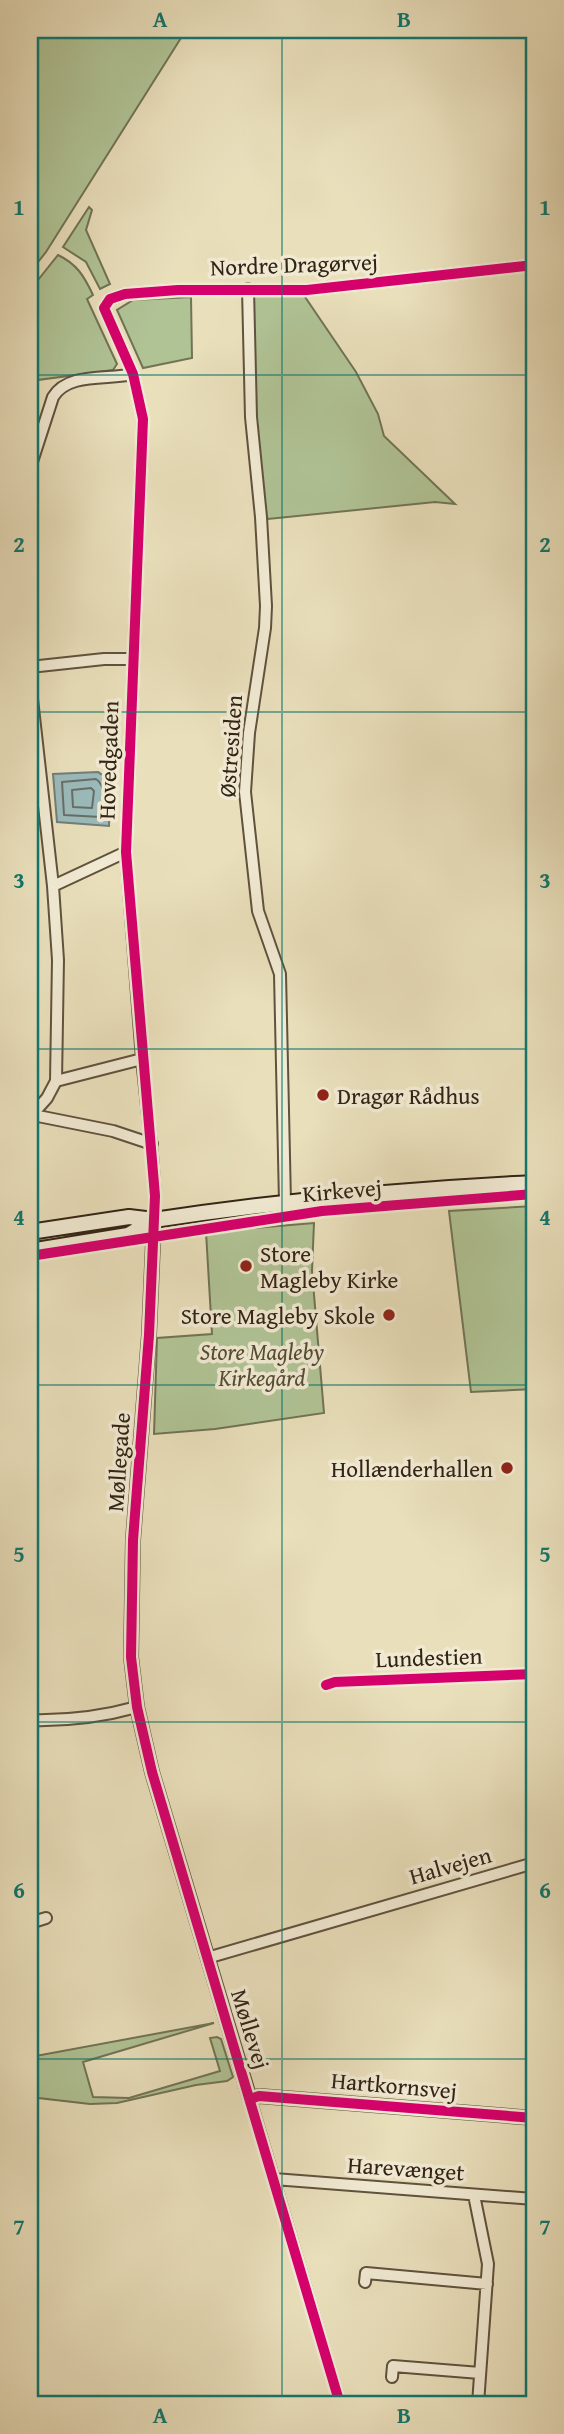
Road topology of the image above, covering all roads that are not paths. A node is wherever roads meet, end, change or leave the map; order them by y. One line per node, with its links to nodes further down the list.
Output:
1 (534, 265): 2 (street, Nordre Dragørvej)
2 (248, 289): 3 (street, Nordre Dragørvej); 16 (street, Østresiden)
3 (104, 308): 4 (street, Hovedgaden)
4 (134, 374): 5 (street); 6 (street, Hovedgaden)
5 (30, 468)
6 (133, 659): 7 (street); 9 (street, Hovedgaden)
7 (30, 667)
8 (30, 681): 10 (street)
9 (126, 852): 10 (street); 11 (street, Hovedgaden)
10 (53, 886): 12 (street)
11 (142, 1059): 12 (street); 14 (street, Hovedgaden)
12 (56, 1081): 13 (street)
13 (31, 1116): 14 (street)
14 (152, 1144): 17 (street, Hovedgaden)
15 (534, 1183): 16 (main road, Kirkevej)
16 (285, 1202): 17 (main road, Kirkevej)
17 (154, 1220): 18 (main road); 19 (main road); 20 (street, Møllegade)
18 (30, 1232)
19 (30, 1251)
20 (137, 1707): 21 (street); 25 (street, Møllevej)
21 (30, 1720)
22 (534, 1863): 25 (street, Halvejen)
23 (46, 1918): 24 (street)
24 (30, 1923)
25 (207, 1958): 26 (street, Møllevej)
26 (250, 2098): 27 (street, Hartkornsvej); 28 (street, Møllevej)
27 (534, 2118)
28 (274, 2179): 29 (street, Harevænget); 35 (street, Møllevej)
29 (474, 2195): 30 (street, Harevænget); 32 (street)
30 (534, 2199)
31 (365, 2282): 32 (street)
32 (487, 2284): 33 (street)
33 (480, 2373): 34 (street); 36 (street)
34 (392, 2377)
35 (340, 2404)
36 (478, 2404)

